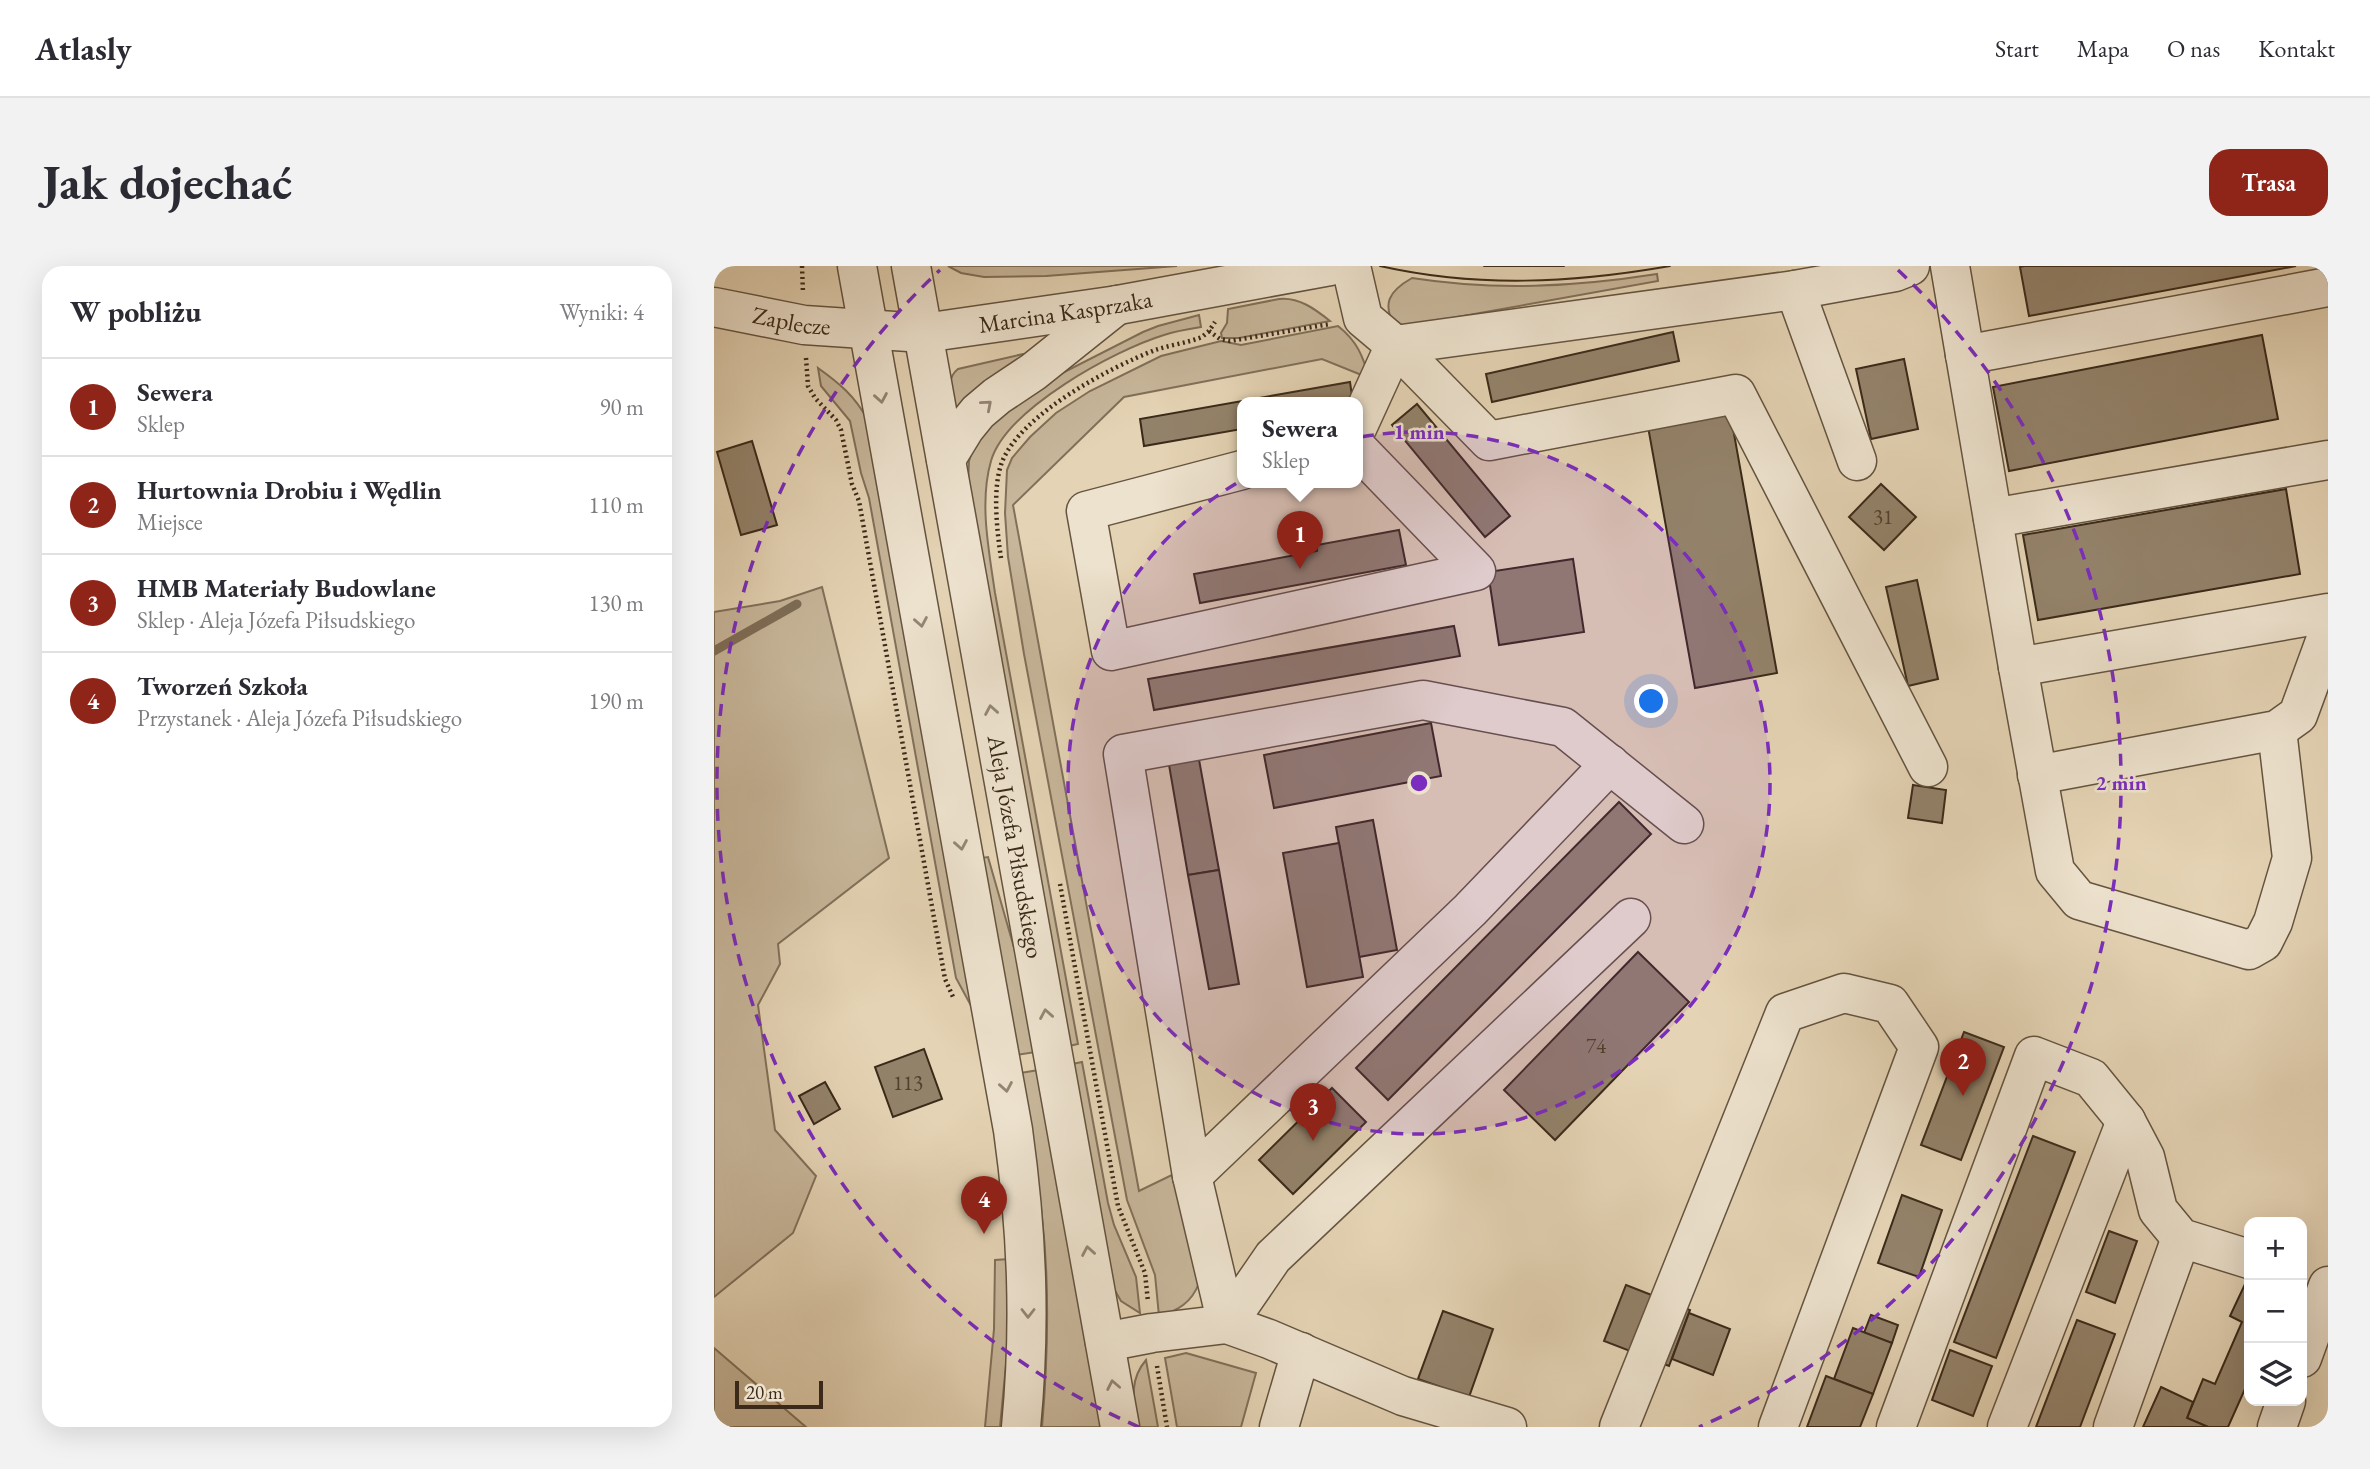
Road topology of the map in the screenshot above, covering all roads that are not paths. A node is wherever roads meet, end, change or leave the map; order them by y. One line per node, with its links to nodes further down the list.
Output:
1 (857, 266): 11 (street)
2 (911, 266): 12 (street, Aleja Józefa Piłsudskiego)
3 (1329, 266): 9 (street, Marcina Kasprzaka)
4 (1351, 266): 13 (street)
5 (1910, 266): 8 (street)
6 (1950, 266): 14 (street)
7 (2328, 287): 14 (street)
8 (1795, 290): 13 (street); 19 (street)
9 (1118, 304): 12 (street, Marcina Kasprzaka); 17 (street, one-way to 9)
10 (714, 307): 11 (street, Zaplecze)
11 (869, 330): 12 (street, Marcina Kasprzaka); 42 (street, one-way to 42)
12 (924, 333): 17 (street, Aleja Józefa Piłsudskiego)
13 (1395, 345): 15 (street); 27 (street)
14 (1965, 355): 21 (street)
15 (1363, 415)
16 (1363, 454): 20 (street)
17 (946, 459): 38 (street, Aleja Józefa Piłsudskiego, one-way to 17)
18 (2328, 460): 21 (street)
19 (1857, 461)
20 (1237, 471)
21 (1993, 518): 24 (street)
22 (2328, 613): 24 (street)
23 (2328, 634): 25 (street)
24 (2018, 667): 28 (street)
25 (2277, 730): 28 (street); 28 (street)
26 (1610, 764): 29 (street); 32 (street); 32 (street)
27 (1928, 767)
28 (2037, 775)
29 (1684, 824)
30 (1631, 919): 37 (street)
31 (2126, 1121): 33 (street); 48 (street); 49 (street)
32 (1192, 1177): 37 (street)
33 (2181, 1238): 34 (street); 50 (street)
34 (2244, 1257)
35 (2307, 1278): 36 (street)
36 (2328, 1285): 39 (street)
37 (1227, 1324): 38 (street); 40 (street)
38 (1105, 1342): 43 (street, Aleja Józefa Piłsudskiego, one-way to 38)
39 (2307, 1345)
40 (1300, 1352): 44 (street); 45 (street)
41 (2284, 1406): 51 (street)
42 (1021, 1427)
43 (1121, 1427)
44 (1279, 1427)
45 (1507, 1427)
46 (1619, 1427): 47 (street)
47 (1778, 1427)
48 (1896, 1427)
49 (2007, 1427)
50 (2113, 1427)
51 (2277, 1427)

